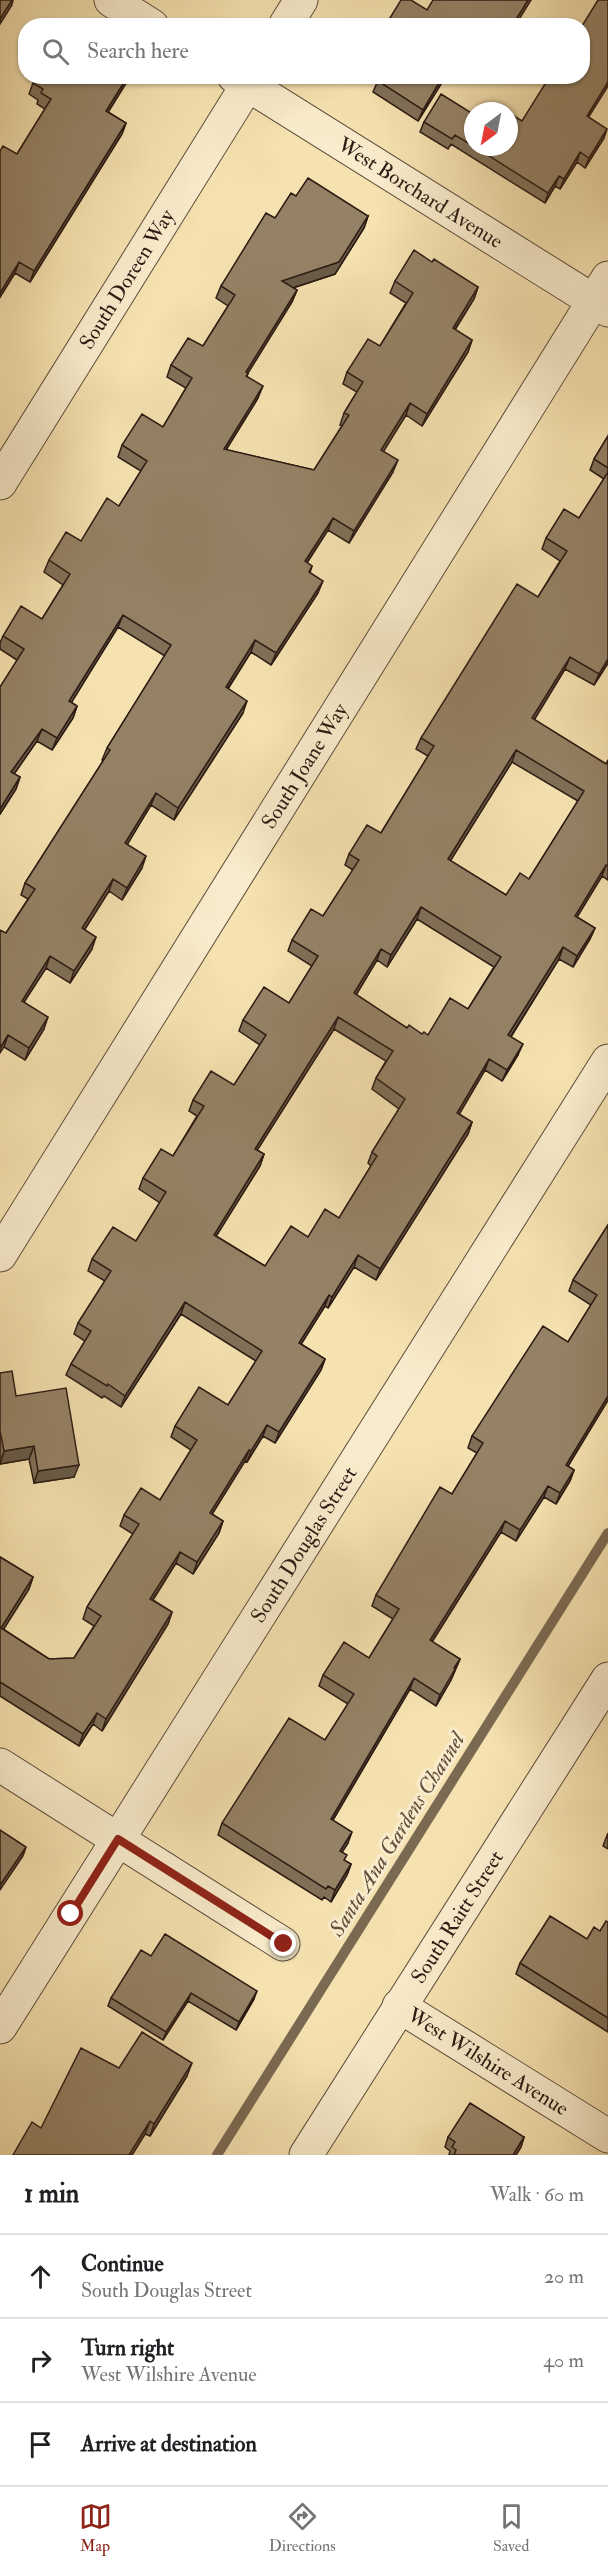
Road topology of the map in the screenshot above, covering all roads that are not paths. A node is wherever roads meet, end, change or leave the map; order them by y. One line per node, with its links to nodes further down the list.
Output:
1 (111, 0): 3 (street)
2 (301, 0): 4 (street)
3 (139, 18)
4 (290, 18)
5 (242, 84): 8 (street, South Doreen Way)
6 (253, 84): 7 (street, West Borchard Avenue)
7 (603, 296): 10 (street, South Joane Way)
8 (0, 483)
9 (608, 1061): 13 (street, South Douglas Street)
10 (0, 1255)
11 (608, 1679): 15 (street, South Raitt Street)
12 (0, 1765): 13 (street)
13 (118, 1839): 14 (street); 16 (street, South Douglas Street)
14 (284, 1944)
15 (399, 2006): 17 (street, West Wilshire Avenue); 18 (street, South Raitt Street)
16 (0, 2027)
17 (608, 2136)
18 (306, 2155)

